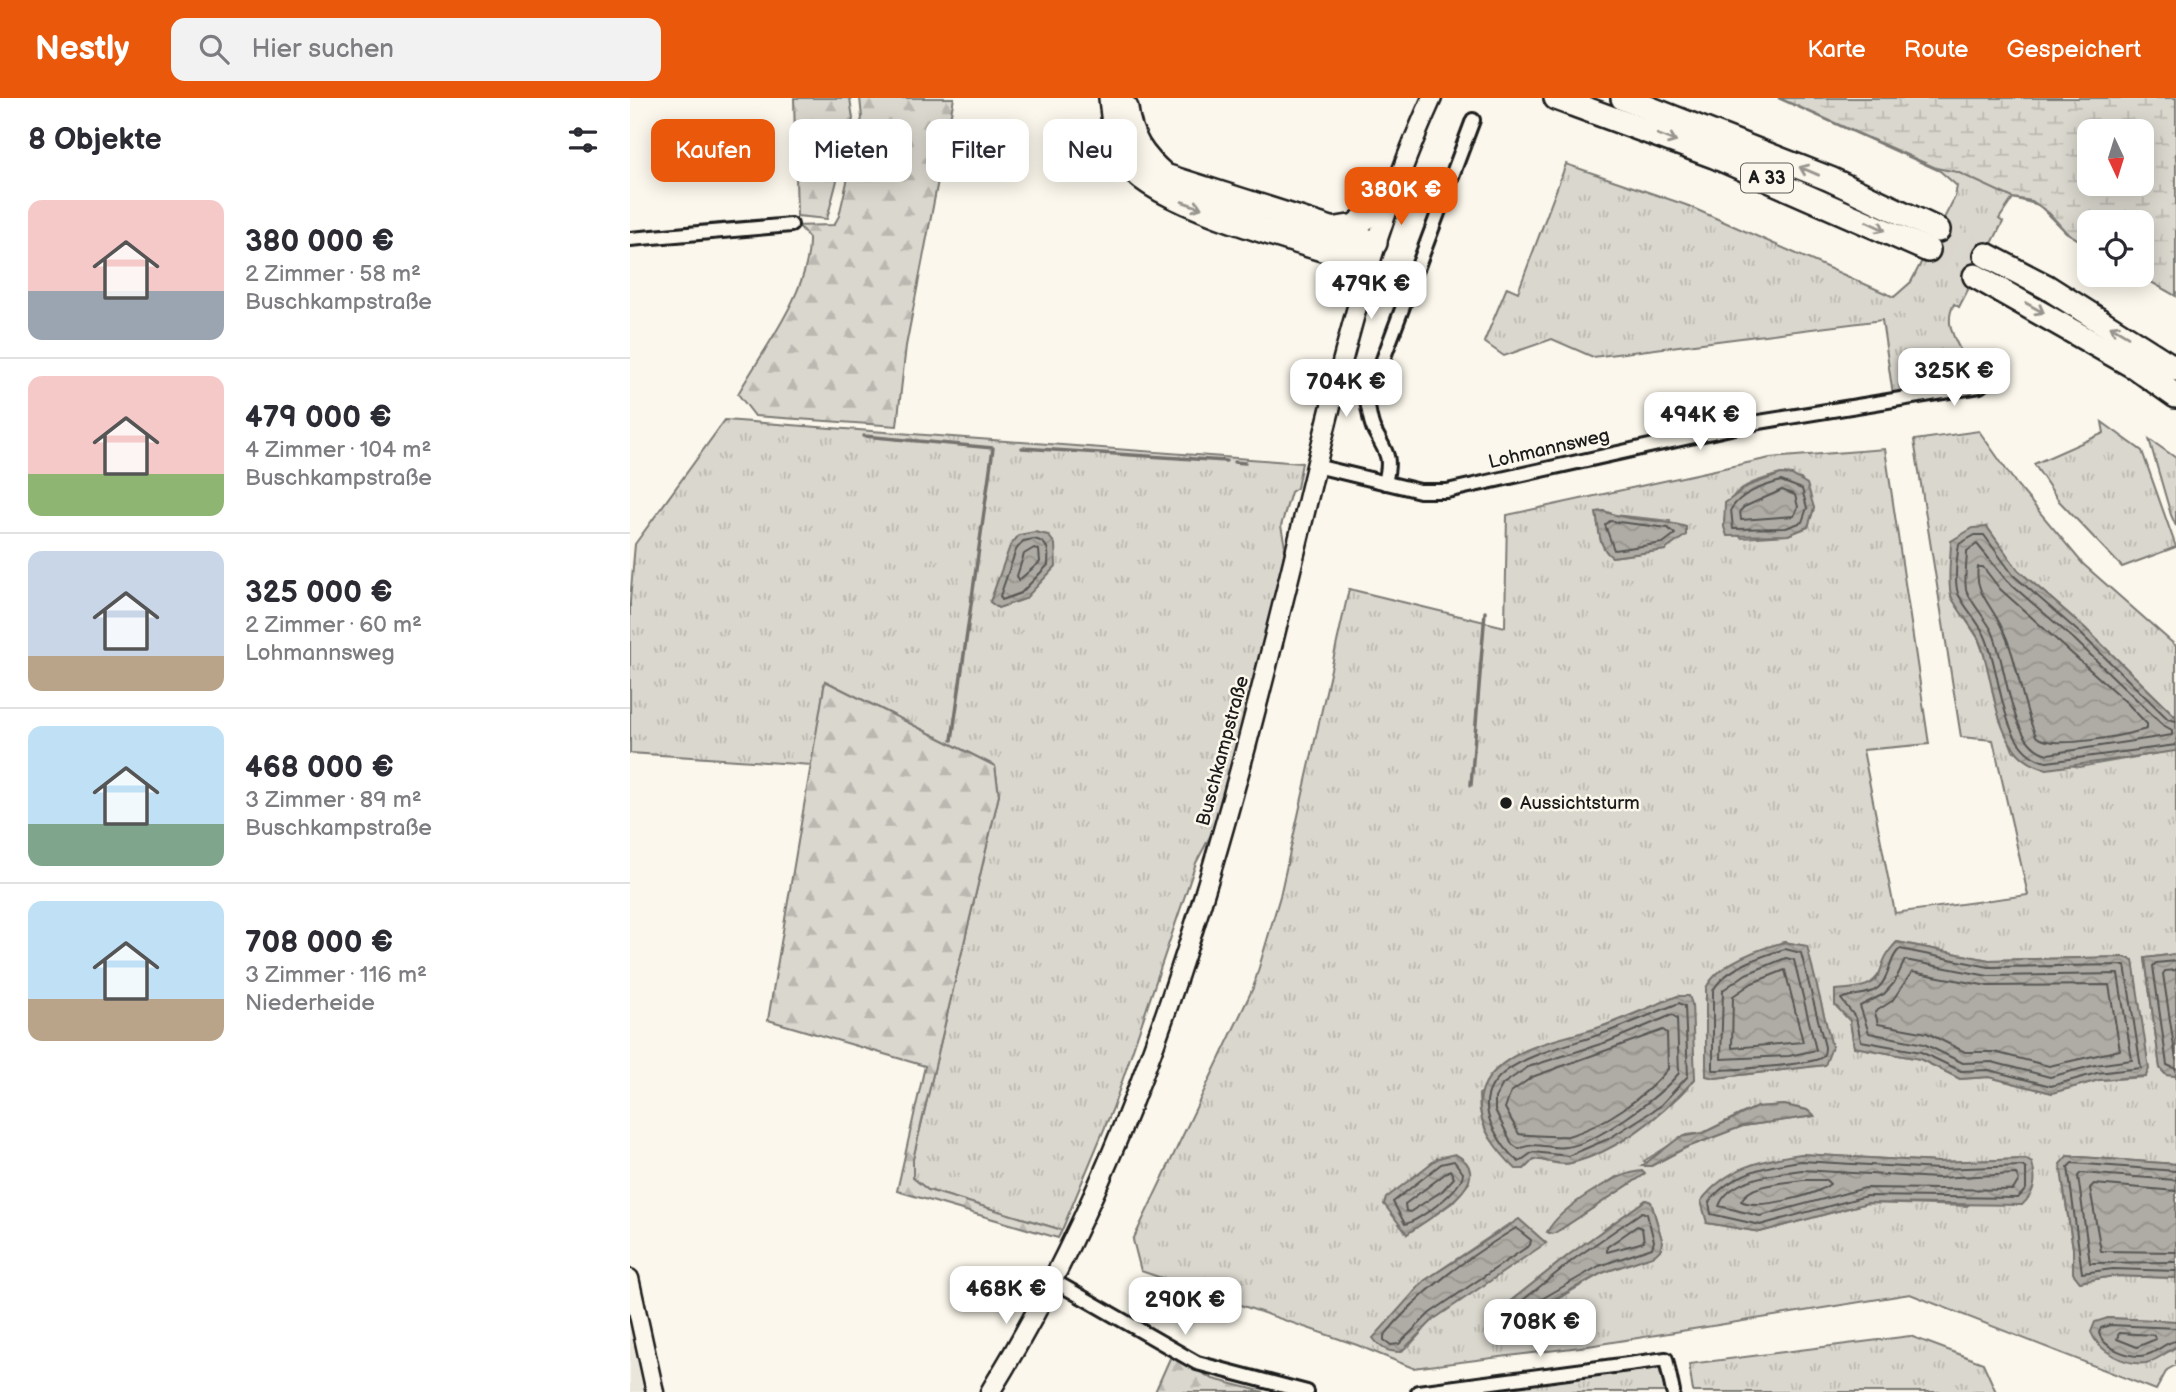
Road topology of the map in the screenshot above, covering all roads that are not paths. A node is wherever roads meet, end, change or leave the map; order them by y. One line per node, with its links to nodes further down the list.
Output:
1 (1111, 98): 11 (highway, one-way to 11)
2 (1125, 98): 9 (highway)
3 (1556, 98): 4 (highway, A 33, one-way to 4)
4 (1623, 98)
5 (1432, 99): 7 (main road, Buschkampstraße)
6 (1473, 120): 18 (street)
7 (1390, 198): 9 (highway); 11 (main road, Buschkampstraße)
8 (791, 225): 10 (street)
9 (1328, 230): 11 (highway)
10 (630, 239)
11 (1372, 253): 17 (main road, Buschkampstraße)
12 (1986, 255): 14 (highway, one-way to 12)
13 (1975, 276): 16 (highway, one-way to 16)
14 (2176, 369)
15 (1994, 374): 18 (street, Lohmannsweg)
16 (2176, 396)
17 (1316, 466): 18 (street, Lohmannsweg); 20 (main road, Buschkampstraße)
18 (1385, 483)
19 (630, 1278): 21 (street)
20 (1054, 1281): 22 (main road, Buschkampstraße); 23 (street)
21 (655, 1392)
22 (990, 1392)
23 (1307, 1392)
24 (1418, 1392): 25 (street)
25 (1673, 1392)

